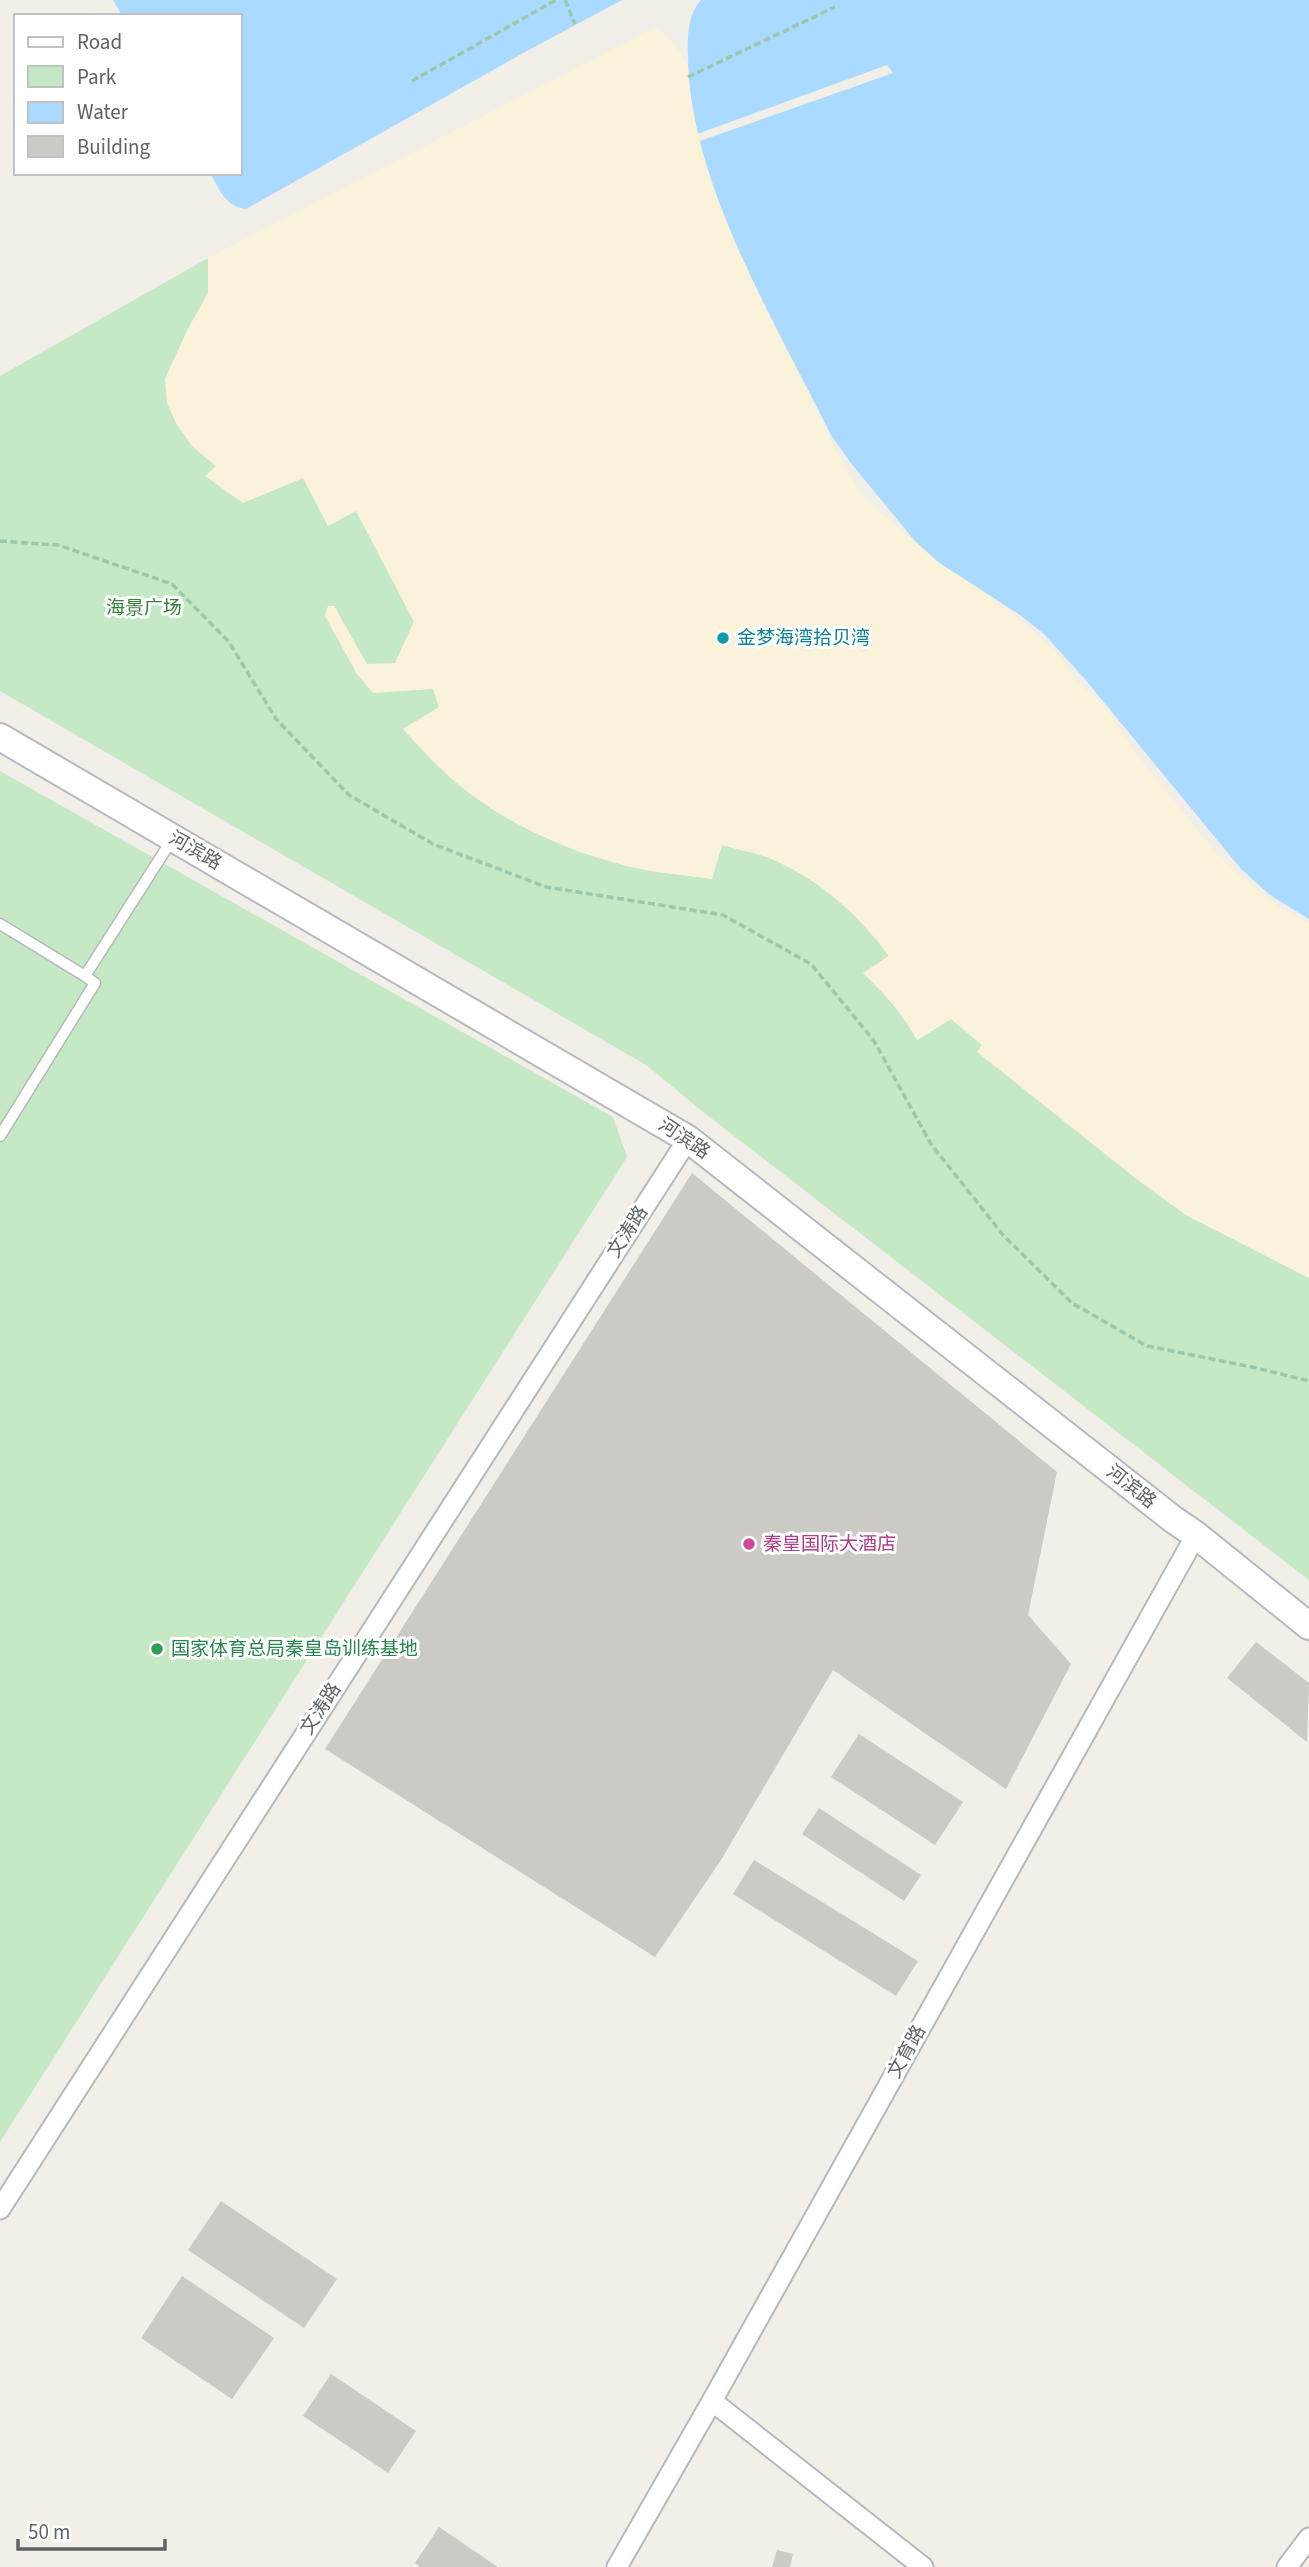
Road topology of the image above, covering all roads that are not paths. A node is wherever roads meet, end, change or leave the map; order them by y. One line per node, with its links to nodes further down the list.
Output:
1 (0, 737): 2 (street, 河滨路)
2 (173, 838): 4 (lane); 6 (street, 河滨路)
3 (0, 924): 4 (lane)
4 (85, 976): 5 (lane)
5 (0, 1136)
6 (688, 1139): 7 (street, 河滨路); 9 (street, 文涛路)
7 (1196, 1535): 8 (street, 河滨路); 10 (street, 文育路)
8 (1309, 1626)
9 (0, 2209)
10 (712, 2401): 12 (street, 文育路); 13 (street)
11 (1309, 2538): 14 (street)
12 (617, 2567)
13 (923, 2567)
14 (1287, 2567)

